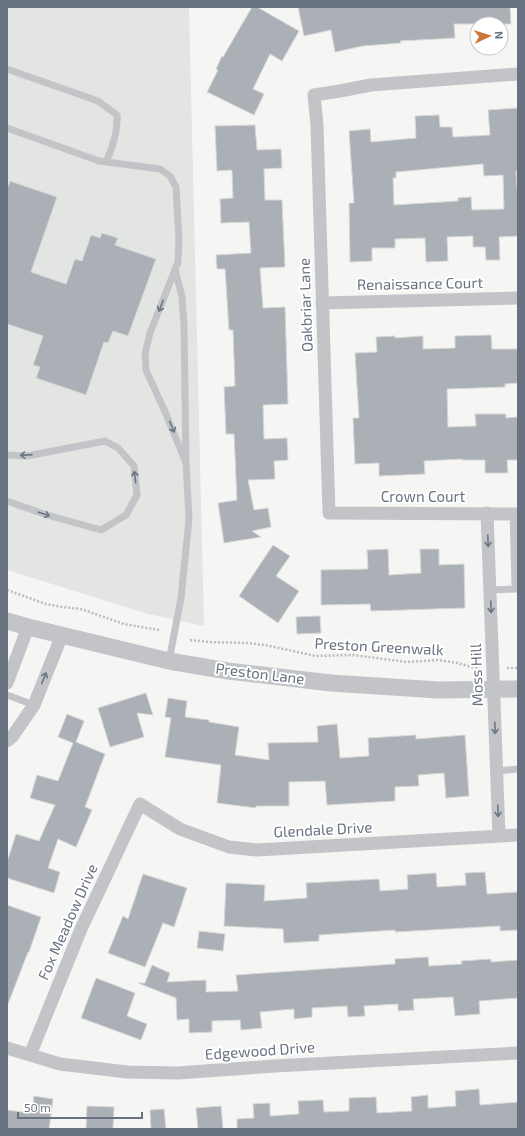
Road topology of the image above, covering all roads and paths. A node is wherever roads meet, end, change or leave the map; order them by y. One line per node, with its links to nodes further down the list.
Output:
1 (7, 70): 4 (lane)
2 (518, 74): 7 (street, Oakbriar Lane)
3 (7, 128): 4 (lane)
4 (106, 162): 5 (lane)
5 (175, 269): 9 (lane); 9 (lane, one-way to 9)
6 (518, 298): 7 (street, Renaissance Court)
7 (322, 303): 11 (street, Oakbriar Lane)
8 (7, 455): 10 (lane, one-way to 8)
9 (186, 463): 23 (lane)
10 (7, 501)
11 (328, 513): 12 (street, Crown Court)
12 (487, 514): 13 (street, Crown Court); 17 (street, Moss Hill, one-way to 17)
13 (517, 514): 14 (street)
14 (518, 584)
15 (518, 589): 17 (lane)
16 (7, 590): 20 (path)
17 (490, 590): 25 (street, Moss Hill, one-way to 25)
18 (7, 621): 19 (street, Preston Lane)
19 (28, 627): 21 (street, Preston Lane); 26 (street)
20 (159, 630)
21 (62, 635): 23 (street, Preston Lane); 30 (street, one-way to 21)
22 (190, 640): 25 (path, Preston Greenwalk)
23 (169, 661): 28 (street, Preston Lane)
24 (518, 668): 25 (path, Preston Greenwalk)
25 (493, 669): 28 (street, Moss Hill)
26 (7, 683)
27 (518, 689): 28 (street, Preston Lane)
28 (493, 690): 33 (street, Moss Hill, one-way to 33)
29 (7, 695): 30 (lane)
30 (34, 705): 31 (street)
31 (7, 741)
32 (518, 769): 33 (lane)
33 (496, 770): 36 (street, Moss Hill, one-way to 36)
34 (140, 804): 36 (street, Glendale Drive); 39 (street, Fox Meadow Drive)
35 (518, 835): 36 (street, Glendale Drive)
36 (499, 836)
37 (7, 1048): 39 (street, Edgewood Drive)
38 (518, 1053): 39 (street, Edgewood Drive)
39 (30, 1055)

